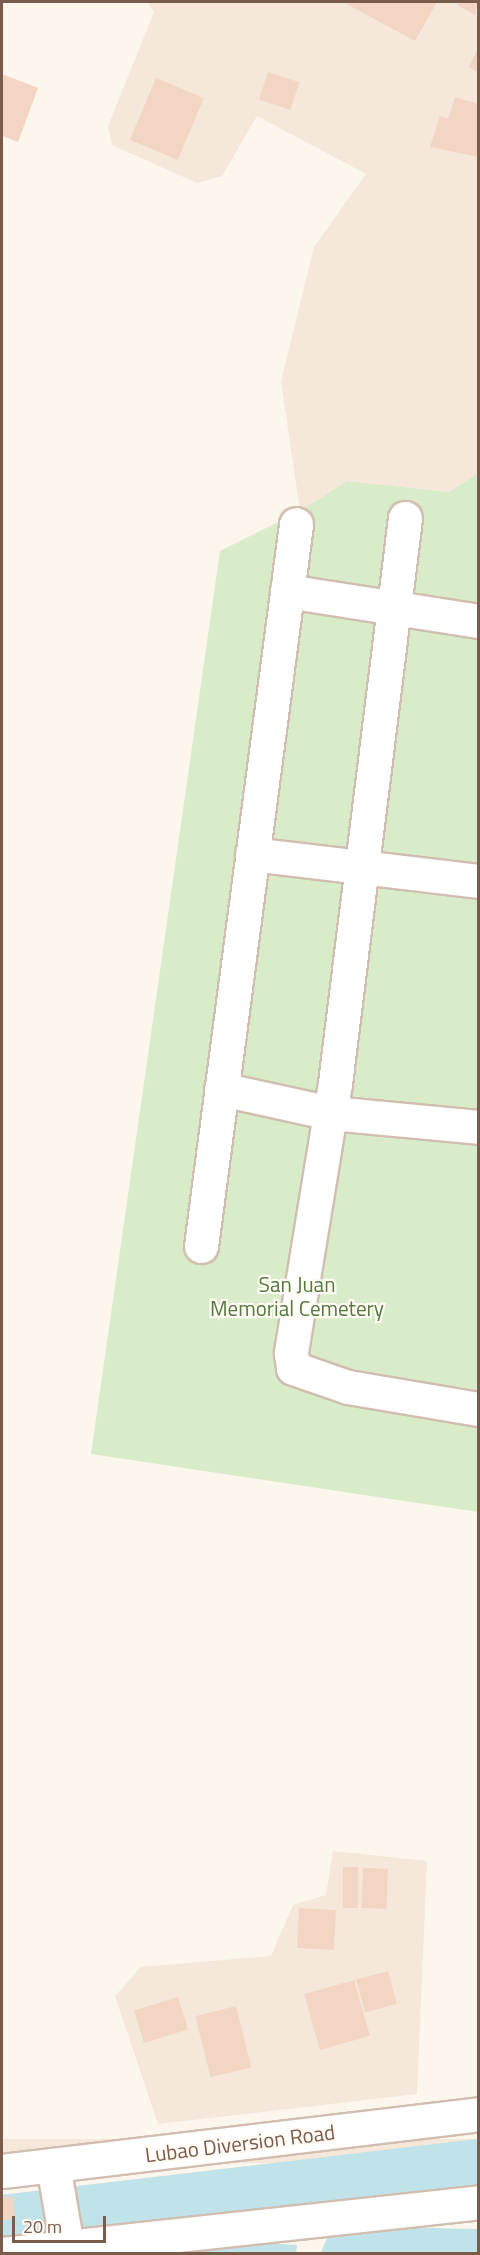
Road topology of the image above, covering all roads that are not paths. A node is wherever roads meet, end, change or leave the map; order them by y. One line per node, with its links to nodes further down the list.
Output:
1 (405, 518): 4 (street)
2 (296, 524): 3 (street)
3 (287, 591): 4 (street); 6 (street)
4 (393, 610): 5 (street); 7 (street)
5 (478, 621)
6 (252, 854): 7 (street); 9 (street)
7 (361, 867): 8 (street); 10 (street)
8 (478, 881)
9 (221, 1089): 10 (street); 12 (street)
10 (331, 1113): 11 (street); 13 (street)
11 (478, 1127)
12 (201, 1246)
13 (478, 1409)
14 (478, 2114): 16 (street, Lubao Diversion Road)
15 (2, 2171): 16 (street, Lubao Diversion Road)
16 (55, 2174): 18 (street)
17 (478, 2202): 18 (street)
18 (66, 2241): 19 (street)
19 (3, 2253)

